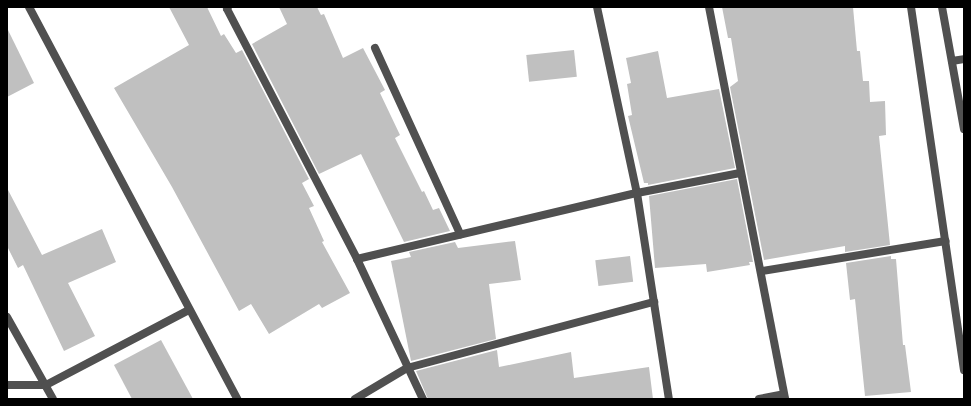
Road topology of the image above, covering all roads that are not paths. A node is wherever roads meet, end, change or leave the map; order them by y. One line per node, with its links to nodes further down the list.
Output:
1 (29, 7): 18 (street)
2 (228, 7): 15 (street)
3 (597, 7): 12 (street)
4 (709, 7): 11 (street)
5 (911, 7): 14 (street)
6 (942, 7): 9 (street)
7 (375, 48): 13 (street)
8 (964, 59): 9 (street)
9 (952, 61): 10 (street)
10 (964, 129)
11 (740, 173): 12 (street); 16 (street)
12 (637, 193): 13 (street); 17 (street)
13 (460, 234): 15 (street)
14 (946, 241): 16 (street); 21 (street)
15 (357, 259): 20 (street)
16 (762, 271): 24 (street)
17 (654, 302): 20 (street); 29 (street)
18 (189, 310): 23 (street); 26 (street)
19 (7, 317): 23 (street)
20 (407, 368): 27 (street); 28 (street)
21 (964, 370)
22 (7, 385): 23 (street)
23 (46, 385): 25 (street)
24 (785, 397): 30 (street)
25 (53, 399)
26 (237, 399)
27 (355, 399)
28 (423, 399)
29 (669, 399)
30 (759, 399)

